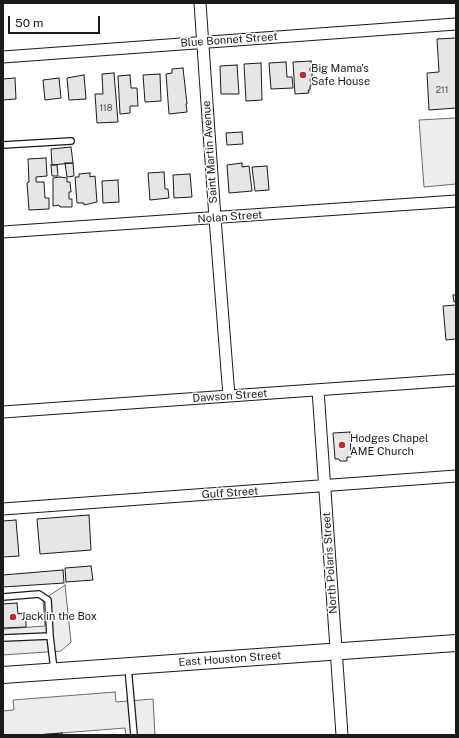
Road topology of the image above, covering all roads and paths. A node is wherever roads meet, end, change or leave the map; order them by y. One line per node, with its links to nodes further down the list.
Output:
1 (200, 3): 3 (street, Saint Martin Avenue)
2 (456, 24): 3 (street, Blue Bonnet Street)
3 (203, 42): 4 (street, Blue Bonnet Street); 8 (street, Saint Martin Avenue)
4 (3, 57)
5 (71, 141): 6 (lane)
6 (3, 145)
7 (456, 201): 8 (street, Nolan Street)
8 (215, 218): 9 (street, Nolan Street); 12 (street, Saint Martin Avenue)
9 (3, 232)
10 (456, 380): 11 (street, Dawson Street)
11 (318, 390): 12 (street, Dawson Street); 15 (street, North Polaris Street)
12 (229, 396): 13 (street, Dawson Street)
13 (3, 412)
14 (456, 476): 15 (street, Gulf Street)
15 (324, 486): 16 (street, Gulf Street); 21 (street, North Polaris Street)
16 (3, 509)
17 (3, 597): 18 (lane)
18 (50, 636): 19 (lane); 23 (lane)
19 (3, 638)
20 (456, 643): 21 (main road, East Houston Street)
21 (336, 652): 22 (main road, East Houston Street); 26 (street, North Polaris Street)
22 (128, 666): 23 (main road, East Houston Street); 25 (lane)
23 (54, 672): 24 (main road, East Houston Street)
24 (3, 675)
25 (134, 735)
26 (342, 735)

